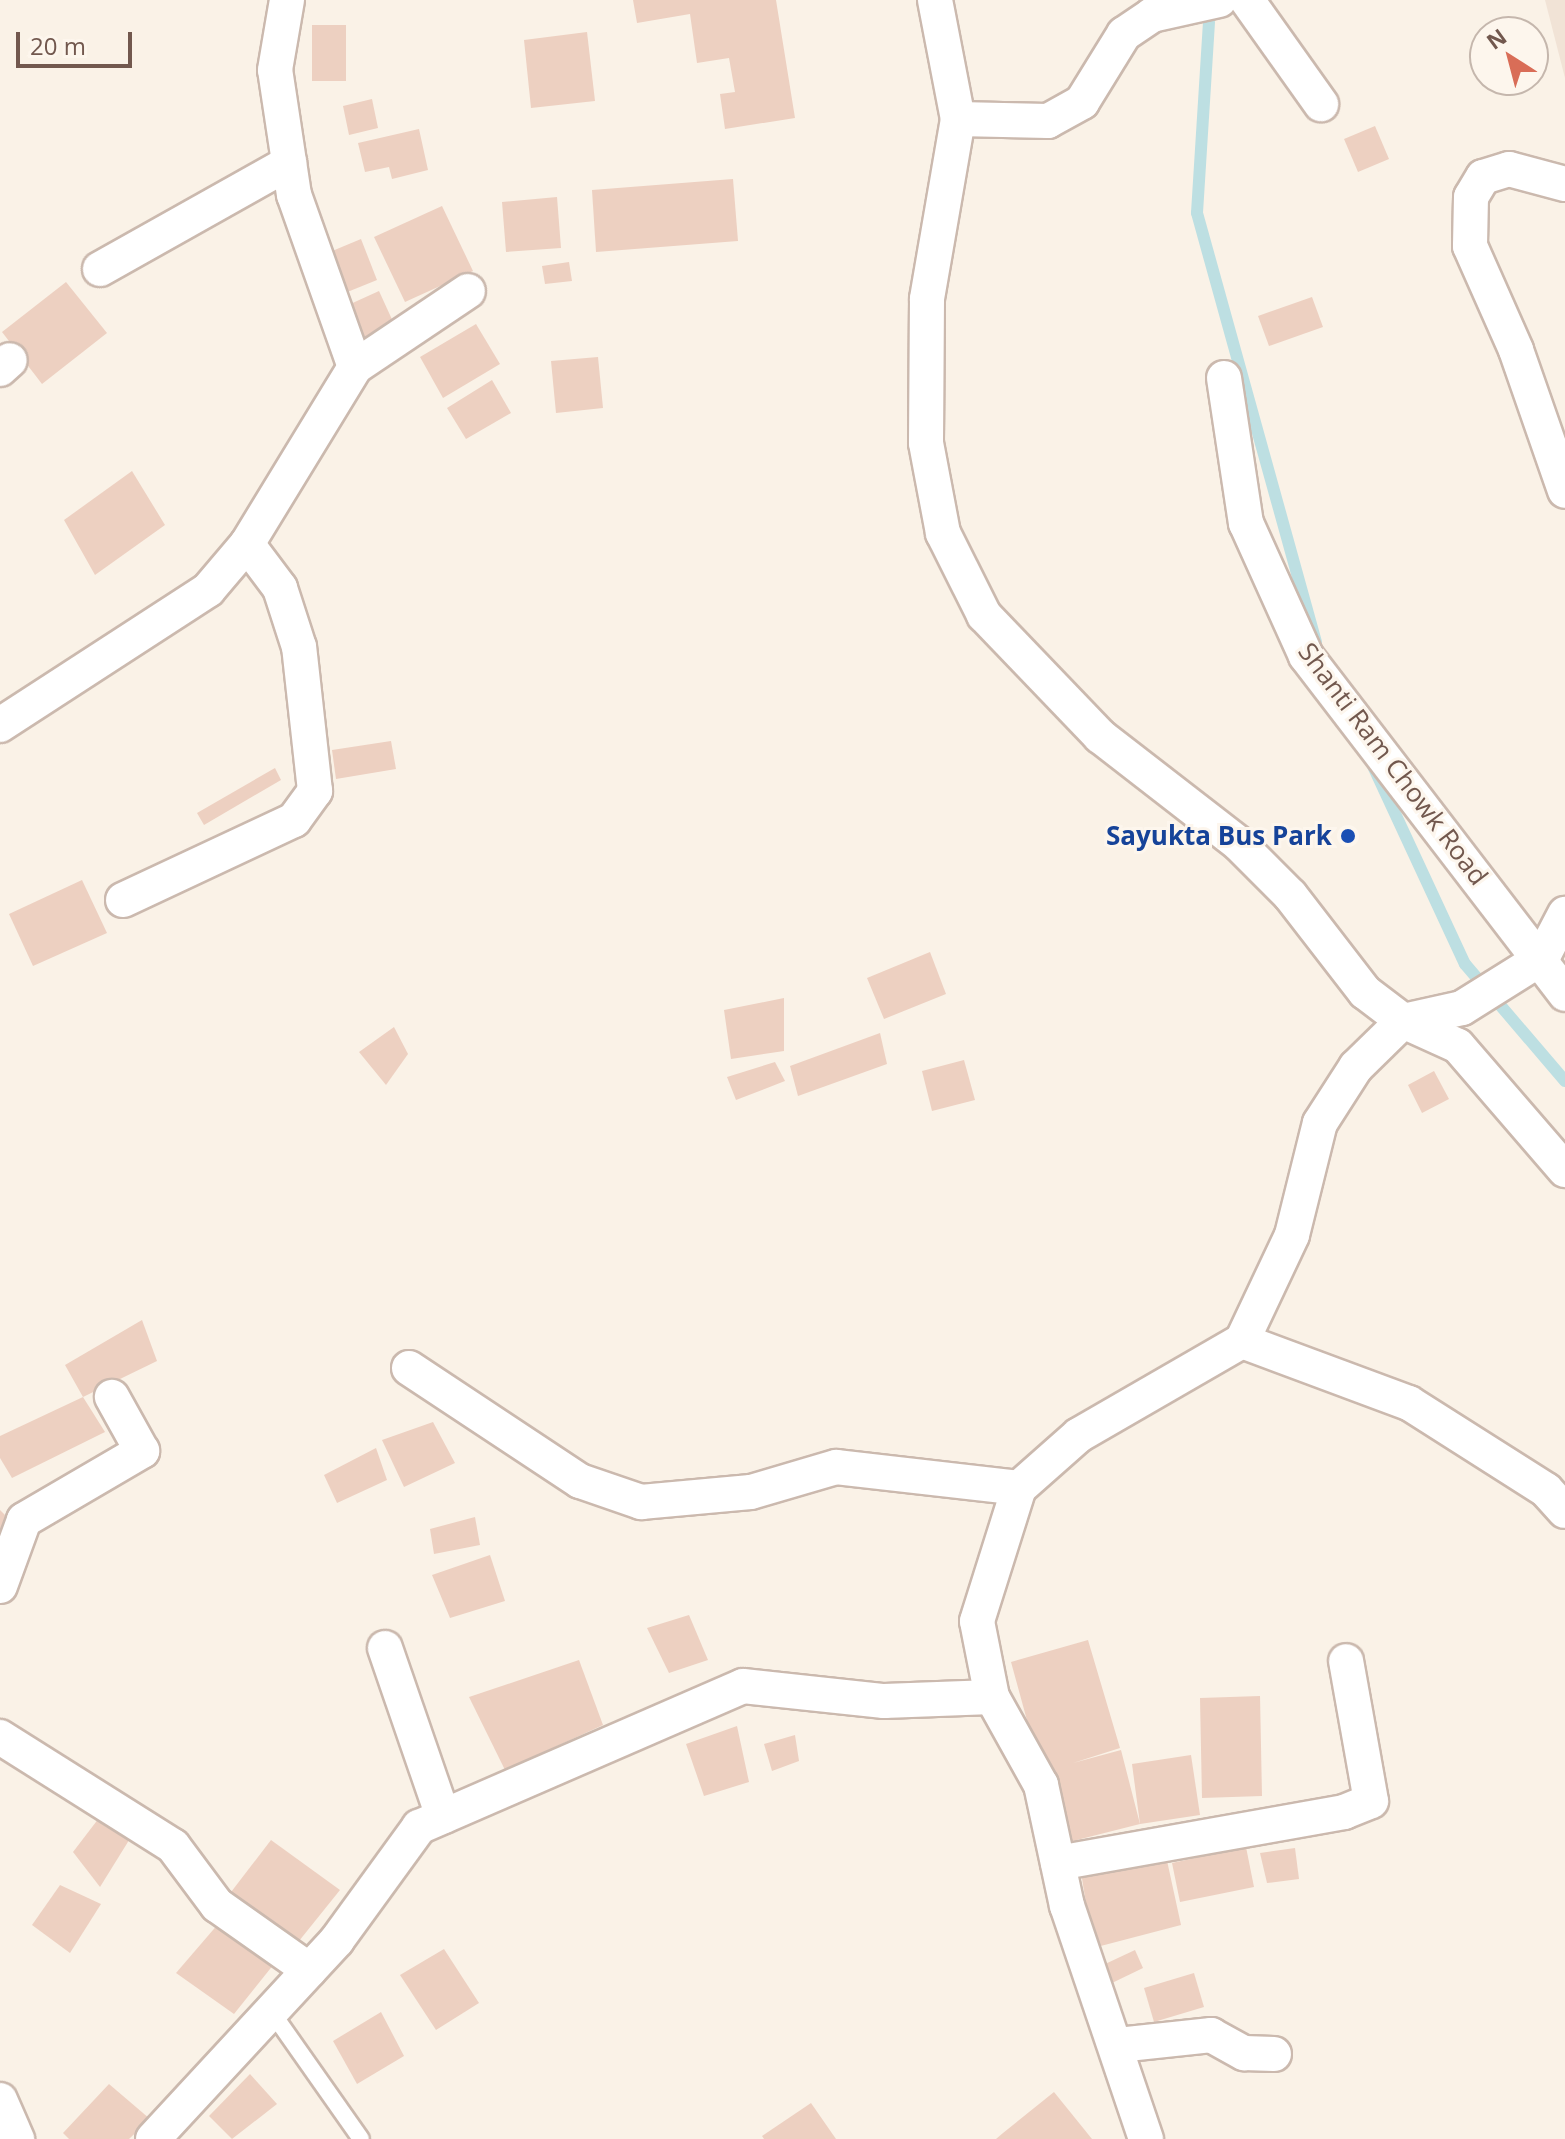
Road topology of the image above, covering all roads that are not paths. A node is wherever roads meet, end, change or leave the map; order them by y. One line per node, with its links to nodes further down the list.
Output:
1 (287, 0): 7 (street)
2 (935, 0): 6 (street)
3 (1219, 0): 6 (street)
4 (1247, 0): 5 (street)
5 (1321, 104)
6 (958, 119): 21 (street)
7 (289, 163): 9 (street); 11 (street)
8 (1565, 184): 13 (street)
9 (100, 269)
10 (468, 291): 11 (street)
11 (355, 367): 15 (street)
12 (1224, 378): 19 (street, Shanti Ram Chowk Road)
13 (1554, 434): 14 (street)
14 (1565, 491)
15 (247, 544): 16 (street); 17 (street)
16 (0, 725)
17 (123, 900)
18 (1565, 914): 19 (street)
19 (1537, 959): 20 (street, Shanti Ram Chowk Road); 21 (street)
20 (1565, 994)
21 (1403, 1021): 22 (street); 23 (street)
22 (1565, 1170)
23 (1242, 1341): 26 (street); 27 (street)
24 (409, 1368): 26 (street)
25 (112, 1397): 28 (street)
26 (1019, 1488): 31 (street)
27 (1565, 1511)
28 (0, 1586)
29 (385, 1648): 33 (street)
30 (1346, 1661): 34 (street)
31 (992, 1697): 33 (street); 34 (street)
32 (0, 1737): 35 (street)
33 (443, 1816): 35 (street)
34 (1058, 1863): 37 (street)
35 (309, 1970): 36 (street)
36 (271, 2011): 42 (street); 43 (lane)
37 (1118, 2045): 38 (street); 40 (street)
38 (1274, 2054)
39 (0, 2100): 41 (street)
40 (1143, 2138)
41 (17, 2139)
42 (153, 2139)
43 (361, 2139)

